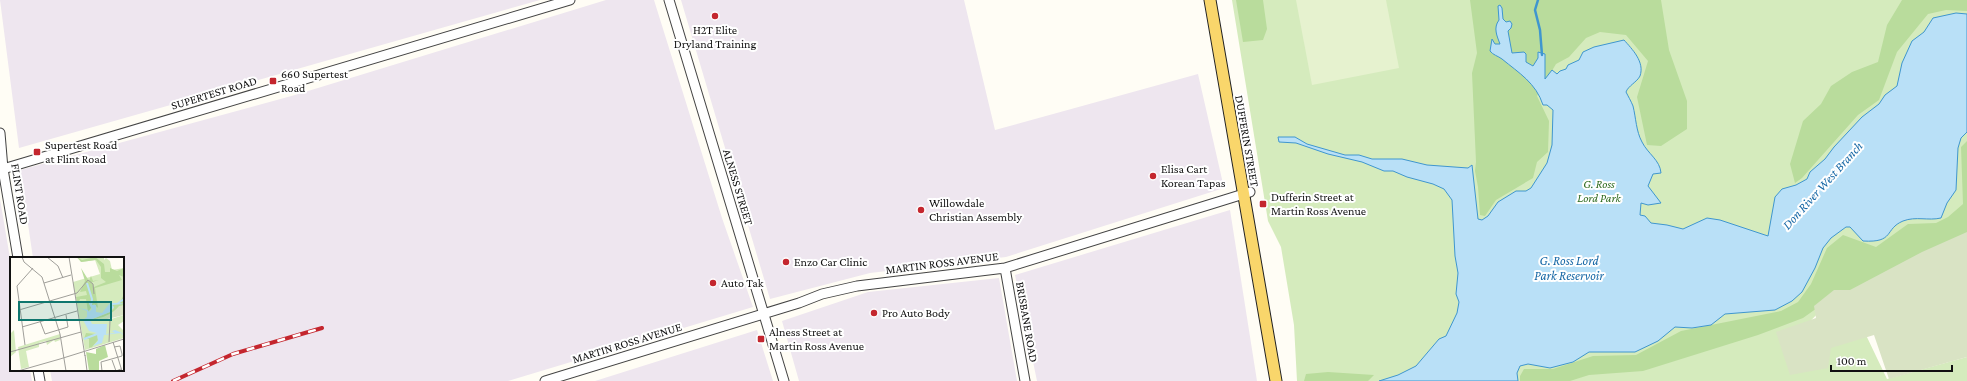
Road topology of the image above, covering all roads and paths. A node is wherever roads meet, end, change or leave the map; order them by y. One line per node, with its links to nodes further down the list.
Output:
1 (570, 0): 5 (street, SUPERTEST ROAD)
2 (669, 0): 9 (street, ALNESS STREET)
3 (1210, 0): 6 (main road, DUFFERIN STREET)
4 (0, 133): 5 (street, FLINT ROAD)
5 (3, 169): 7 (street, FLINT ROAD)
6 (1246, 193): 8 (street, MARTIN ROSS AVENUE); 15 (main road, DUFFERIN STREET)
7 (18, 257)
8 (1005, 268): 9 (street, MARTIN ROSS AVENUE); 14 (street, BRISBANE ROAD)
9 (763, 313): 12 (street, MARTIN ROSS AVENUE); 13 (street, ALNESS STREET)
10 (38, 371): 11 (street)
11 (40, 381)
12 (545, 381)
13 (784, 381)
14 (1025, 381)
15 (1276, 381)

